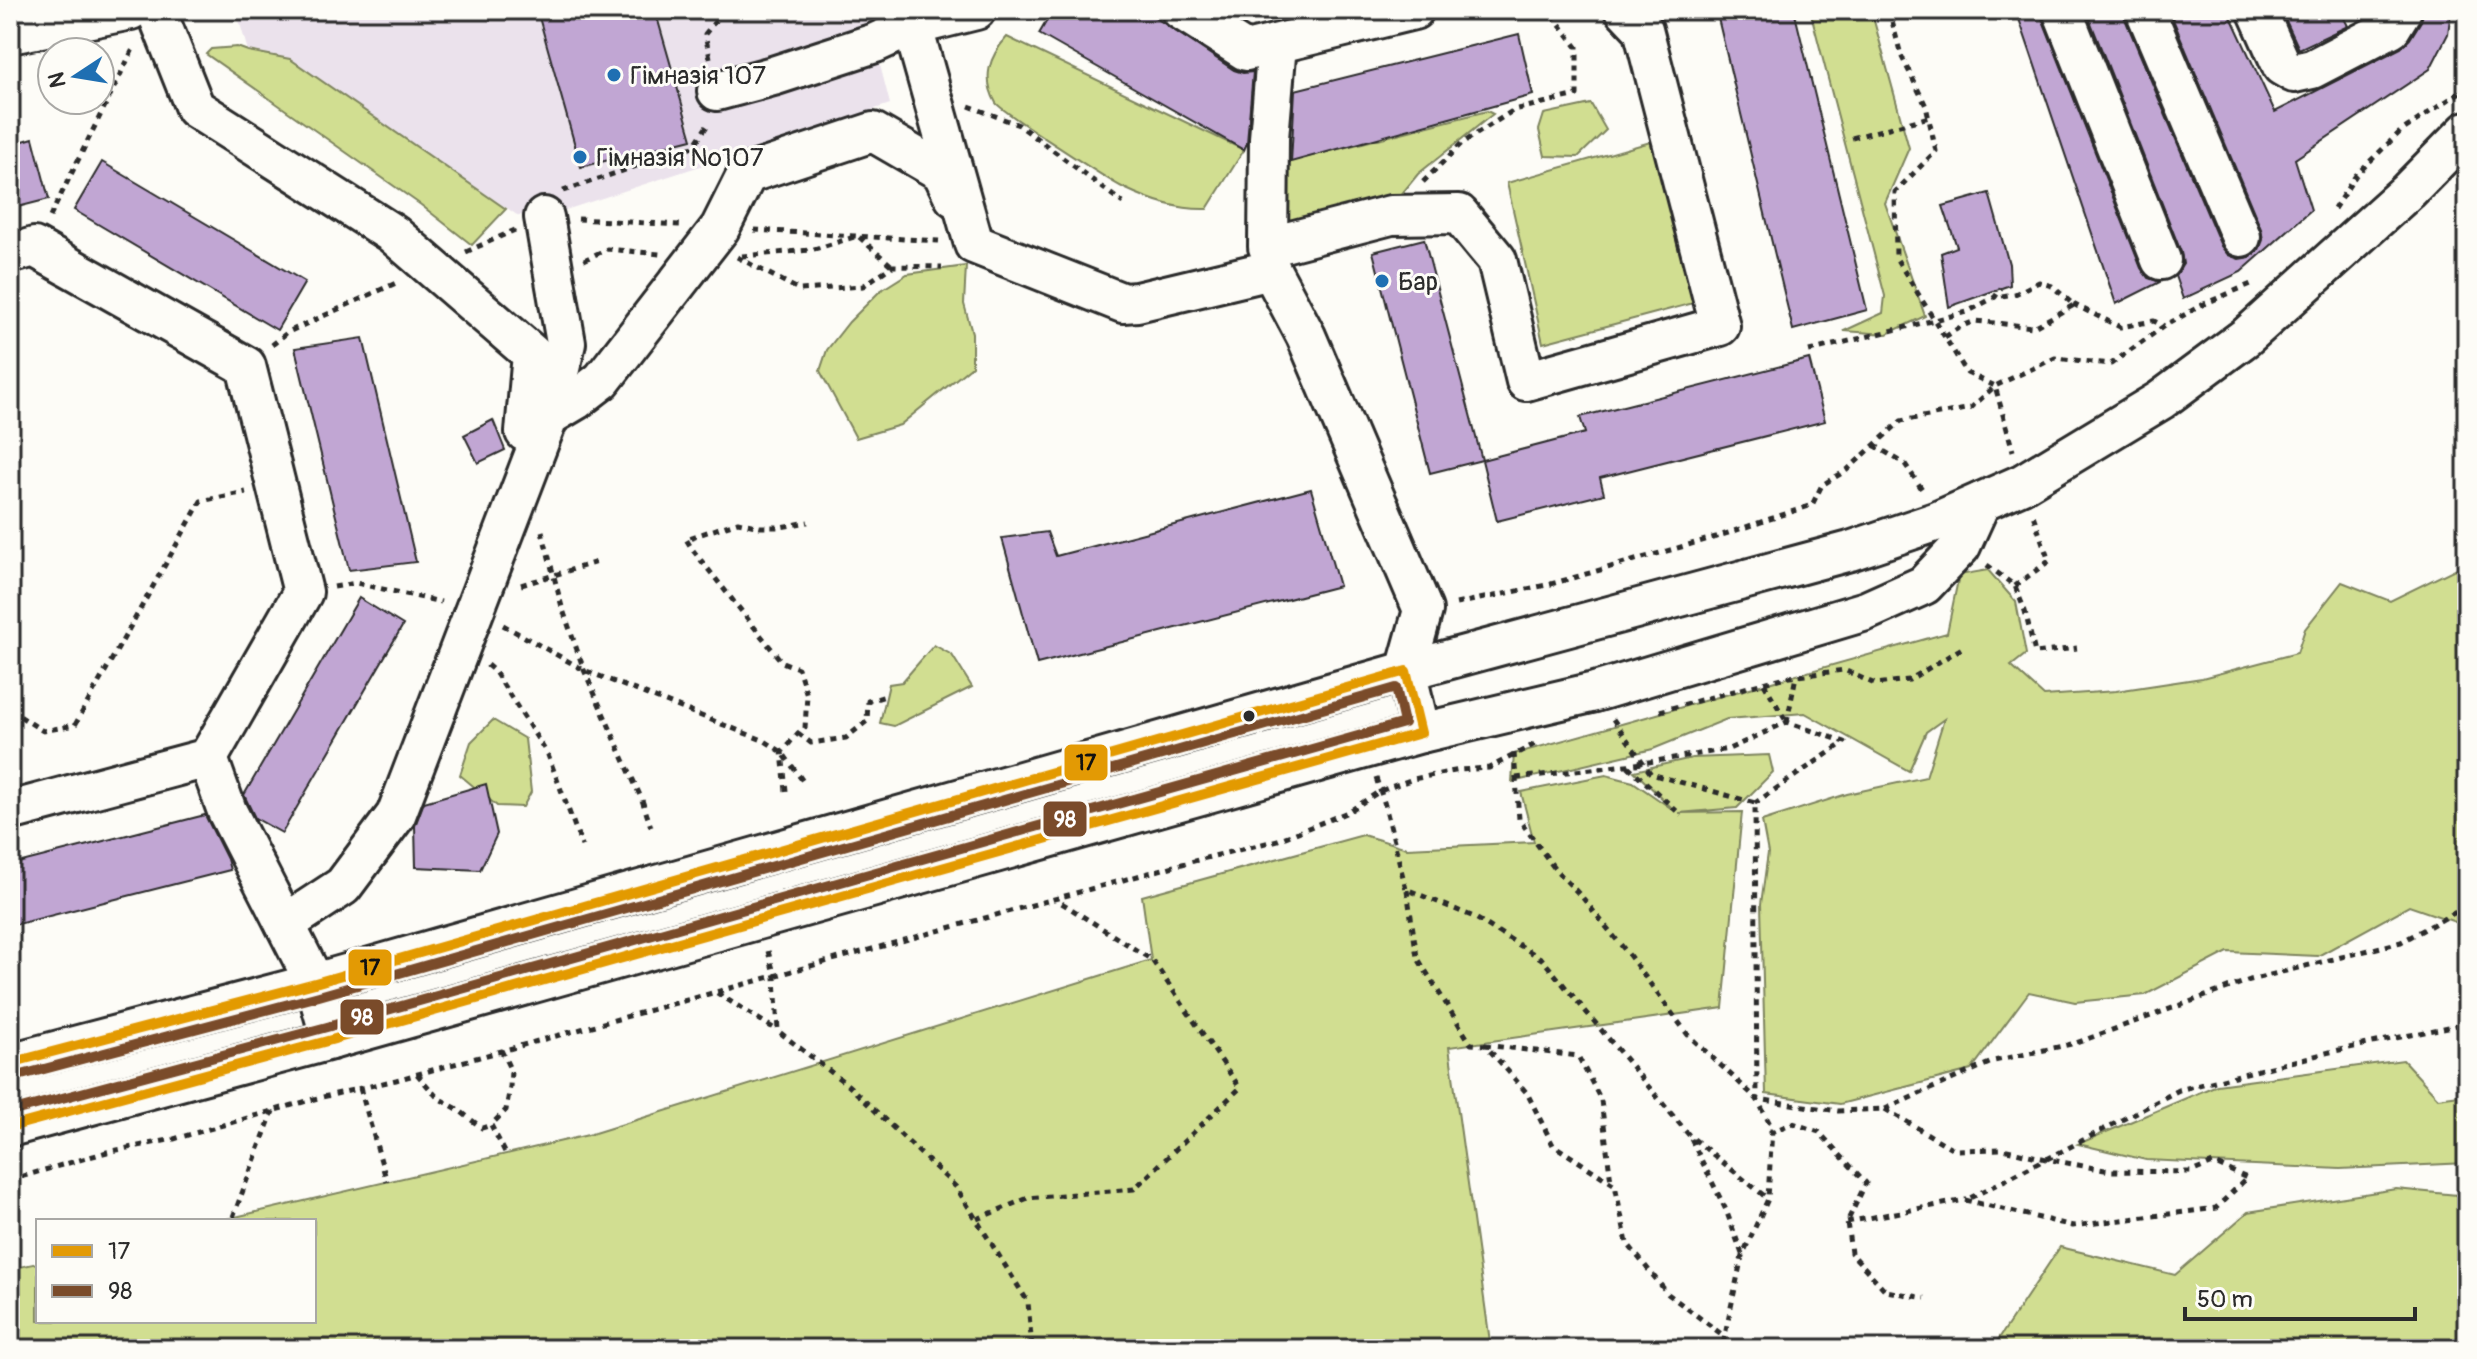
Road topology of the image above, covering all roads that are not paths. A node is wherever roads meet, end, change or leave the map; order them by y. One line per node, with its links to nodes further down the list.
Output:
1 (976, 10): 9 (street)
2 (1181, 10): 12 (street)
3 (1414, 10): 12 (street)
4 (1625, 10): 19 (street)
5 (2062, 10): 20 (street)
6 (2145, 10): 16 (street)
7 (2257, 10): 8 (street)
8 (2402, 10)
9 (910, 18): 13 (street); 17 (street)
10 (142, 19): 11 (street); 22 (street)
11 (14, 25)
12 (1277, 44): 19 (street)
13 (717, 91)
14 (2467, 131): 23 (street)
15 (544, 217): 21 (street)
16 (2241, 237)
17 (974, 244): 19 (street); 21 (street)
18 (10, 254): 26 (street)
19 (1270, 258): 24 (street)
20 (2161, 260)
21 (549, 416): 22 (street)
22 (519, 494): 28 (street)
23 (1952, 532): 24 (street); 25 (street)
24 (1406, 671): 25 (street); 29 (street)
25 (1421, 733): 30 (street)
26 (208, 758): 27 (street); 28 (street)
27 (10, 811)
28 (285, 924): 29 (street)
29 (315, 983): 30 (street); 31 (street)
30 (331, 1040): 32 (street)
31 (10, 1063)
32 (10, 1127)

